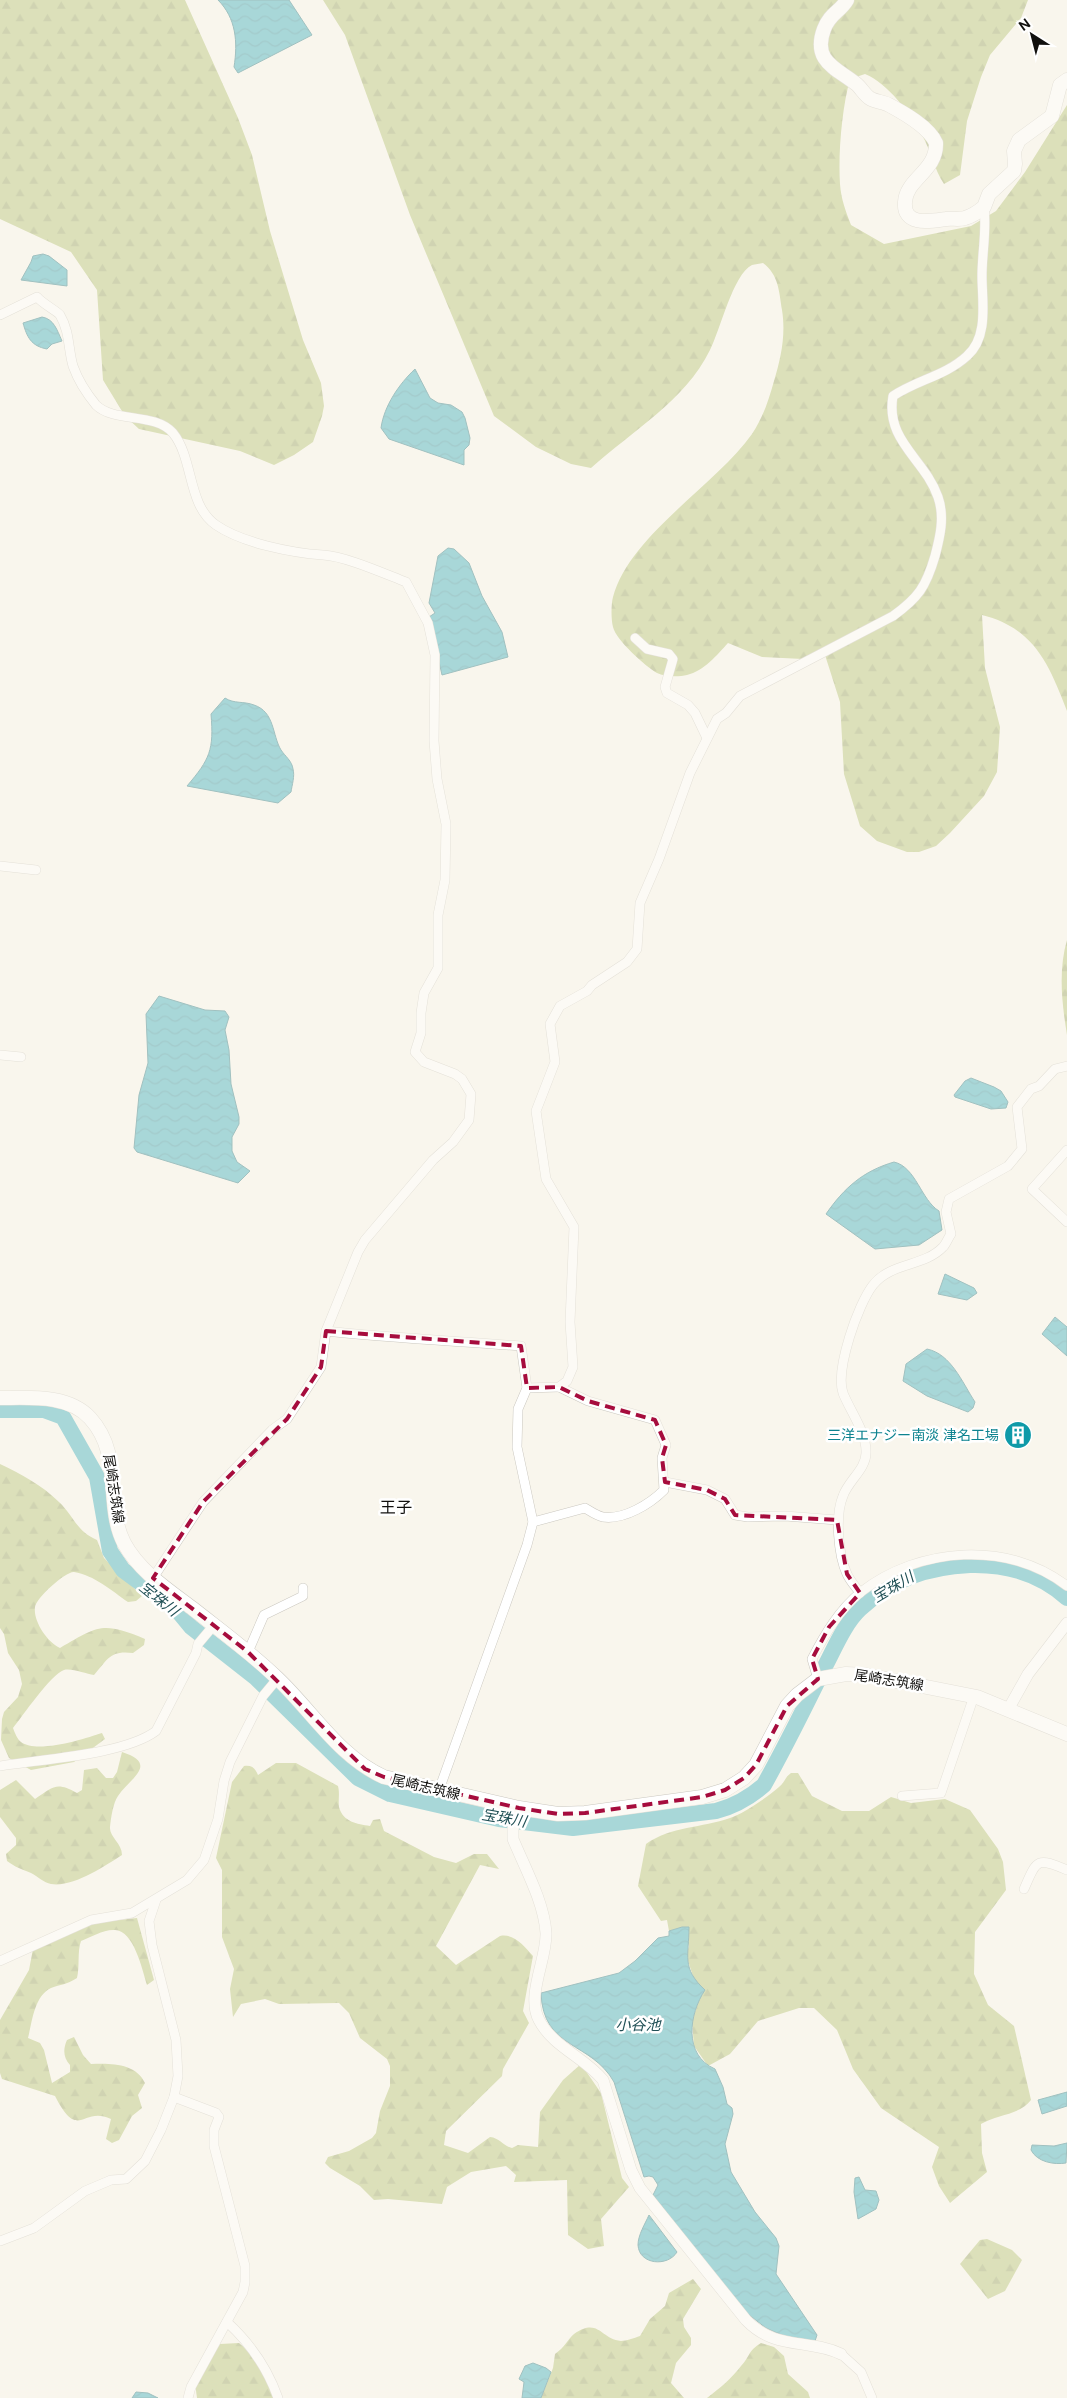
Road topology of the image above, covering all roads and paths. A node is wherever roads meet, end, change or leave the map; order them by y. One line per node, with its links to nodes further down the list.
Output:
1 (847, 1): 3 (main road)
2 (1067, 80): 3 (main road)
3 (984, 207): 6 (street)
4 (0, 315): 14 (street)
5 (635, 638): 6 (street)
6 (707, 738): 15 (street)
7 (0, 866): 8 (street)
8 (36, 870)
9 (0, 1055): 10 (street)
10 (21, 1057)
11 (1067, 1066): 19 (street)
12 (1067, 1152): 13 (street)
13 (1067, 1222)
14 (326, 1331): 16 (street); 21 (street)
15 (560, 1387): 16 (street); 18 (street)
16 (527, 1388): 20 (street)
17 (0, 1398): 21 (main road, 尾崎志筑線)
18 (665, 1482): 19 (street); 20 (street)
19 (837, 1520): 24 (street)
20 (533, 1522): 34 (street)
21 (154, 1578): 26 (main road, 尾崎志筑線)
22 (1067, 1586): 24 (street)
23 (303, 1588): 27 (street)
24 (860, 1593): 28 (street)
25 (1067, 1623): 31 (street)
26 (211, 1629): 27 (main road, 尾崎志筑線); 33 (street)
27 (248, 1652): 29 (main road, 尾崎志筑線)
28 (817, 1678): 30 (main road, 尾崎志筑線); 36 (main road, 尾崎志筑線)
29 (276, 1681): 34 (main road, 尾崎志筑線); 39 (street)
30 (974, 1696): 31 (main road, 尾崎志筑線); 35 (street)
31 (1009, 1708): 32 (main road, 尾崎志筑線)
32 (1067, 1734)
33 (0, 1766)
34 (439, 1790): 36 (main road, 尾崎志筑線)
35 (902, 1796)
36 (518, 1811): 44 (street)
37 (1067, 1870): 38 (street)
38 (1024, 1888)
39 (156, 1900): 40 (street); 41 (street)
40 (0, 1961)
41 (174, 2097): 42 (street); 43 (street)
42 (0, 2241)
43 (227, 2322): 45 (street); 46 (street)
44 (842, 2354): 47 (street)
45 (188, 2398)
46 (278, 2398)
47 (872, 2398)

